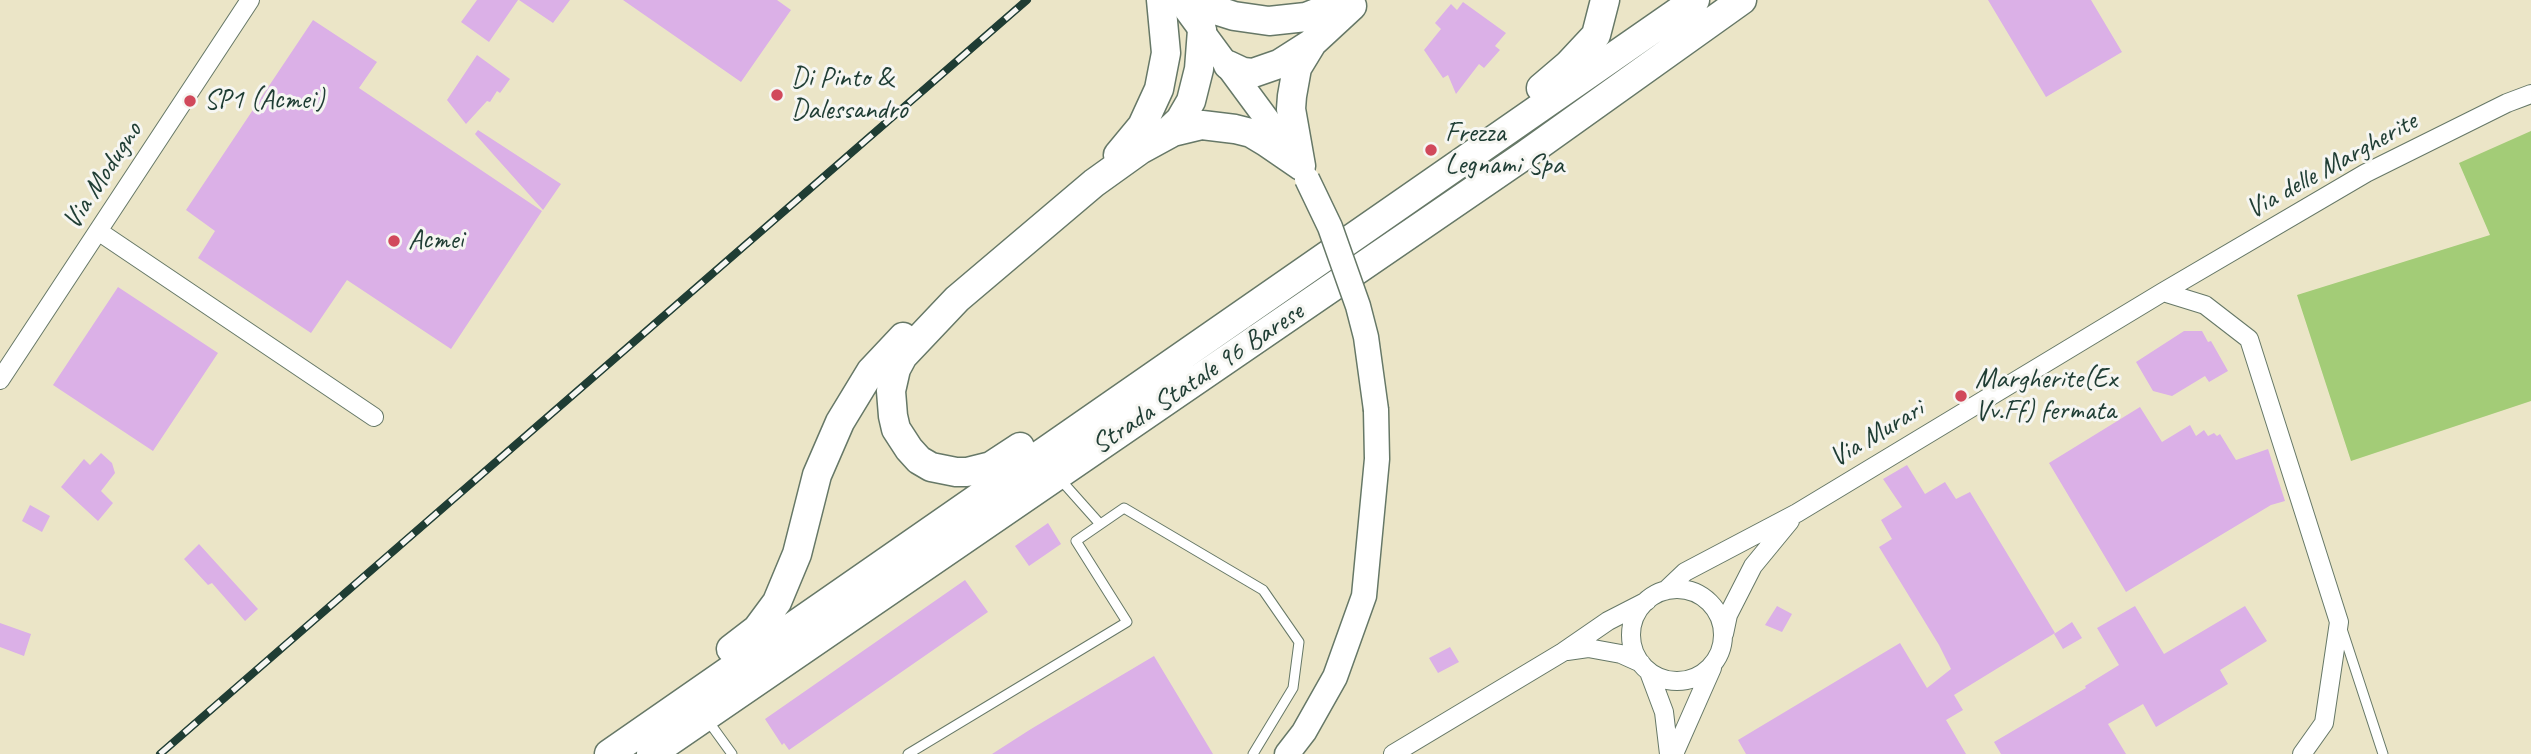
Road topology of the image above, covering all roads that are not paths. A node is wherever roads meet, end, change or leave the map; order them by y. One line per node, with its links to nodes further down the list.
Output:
1 (250, 0): 18 (street, Via Modugno)
2 (1161, 0): 16 (main road)
3 (1179, 0): 10 (street)
4 (1197, 0): 5 (main road)
5 (1349, 0)
6 (1358, 0): 11 (main road)
7 (1605, 0): 17 (main road)
8 (1695, 0): 17 (main road, Strada Statale 96 Barese)
9 (1742, 0): 24 (main road, Strada Statale 96 Barese)
10 (1202, 30): 12 (street); 14 (main road)
11 (1312, 43): 12 (main road); 15 (main road)
12 (1228, 65): 15 (street)
13 (2531, 94): 19 (street, Via delle Margherite)
14 (1160, 138): 15 (main road); 16 (main road)
15 (1304, 173): 40 (street, bridge)
16 (1094, 183): 20 (main road)
17 (1364, 230): 21 (main road, Strada Statale 96 Barese)
18 (99, 231): 22 (street, Via Modugno); 23 (street)
19 (2163, 292): 25 (street, Via Murari); 29 (street)
20 (957, 299): 21 (main road); 35 (main road)
21 (1192, 349): 35 (main road, Strada Statale 96 Barese)
22 (0, 380)
23 (374, 417)
24 (1057, 475): 26 (lane); 34 (main road, Strada Statale 96 Barese)
25 (1797, 513): 27 (street, Via Murari); 30 (street, Via Murari)
26 (1100, 524): 38 (lane); 39 (lane)
27 (1665, 591): 28 (street, Via Murari); 30 (street)
28 (1647, 601): 31 (street, Via Murari); 33 (street, Via Murari)
29 (2339, 622): 43 (street); 44 (lane)
30 (1723, 635): 32 (street, Via Murari)
31 (1563, 652): 33 (street); 41 (street, Via Murari)
32 (1716, 660): 33 (street); 42 (street, Via Murari)
33 (1645, 668): 42 (street, Via Murari)
34 (705, 717): 36 (main road, Strada Statale 96 Barese); 37 (lane)
35 (607, 754)
36 (651, 754)
37 (732, 754)
38 (908, 754)
39 (1253, 754)
40 (1287, 754)
41 (1393, 754)
42 (1671, 754)
43 (2302, 754)
44 (2383, 754)

